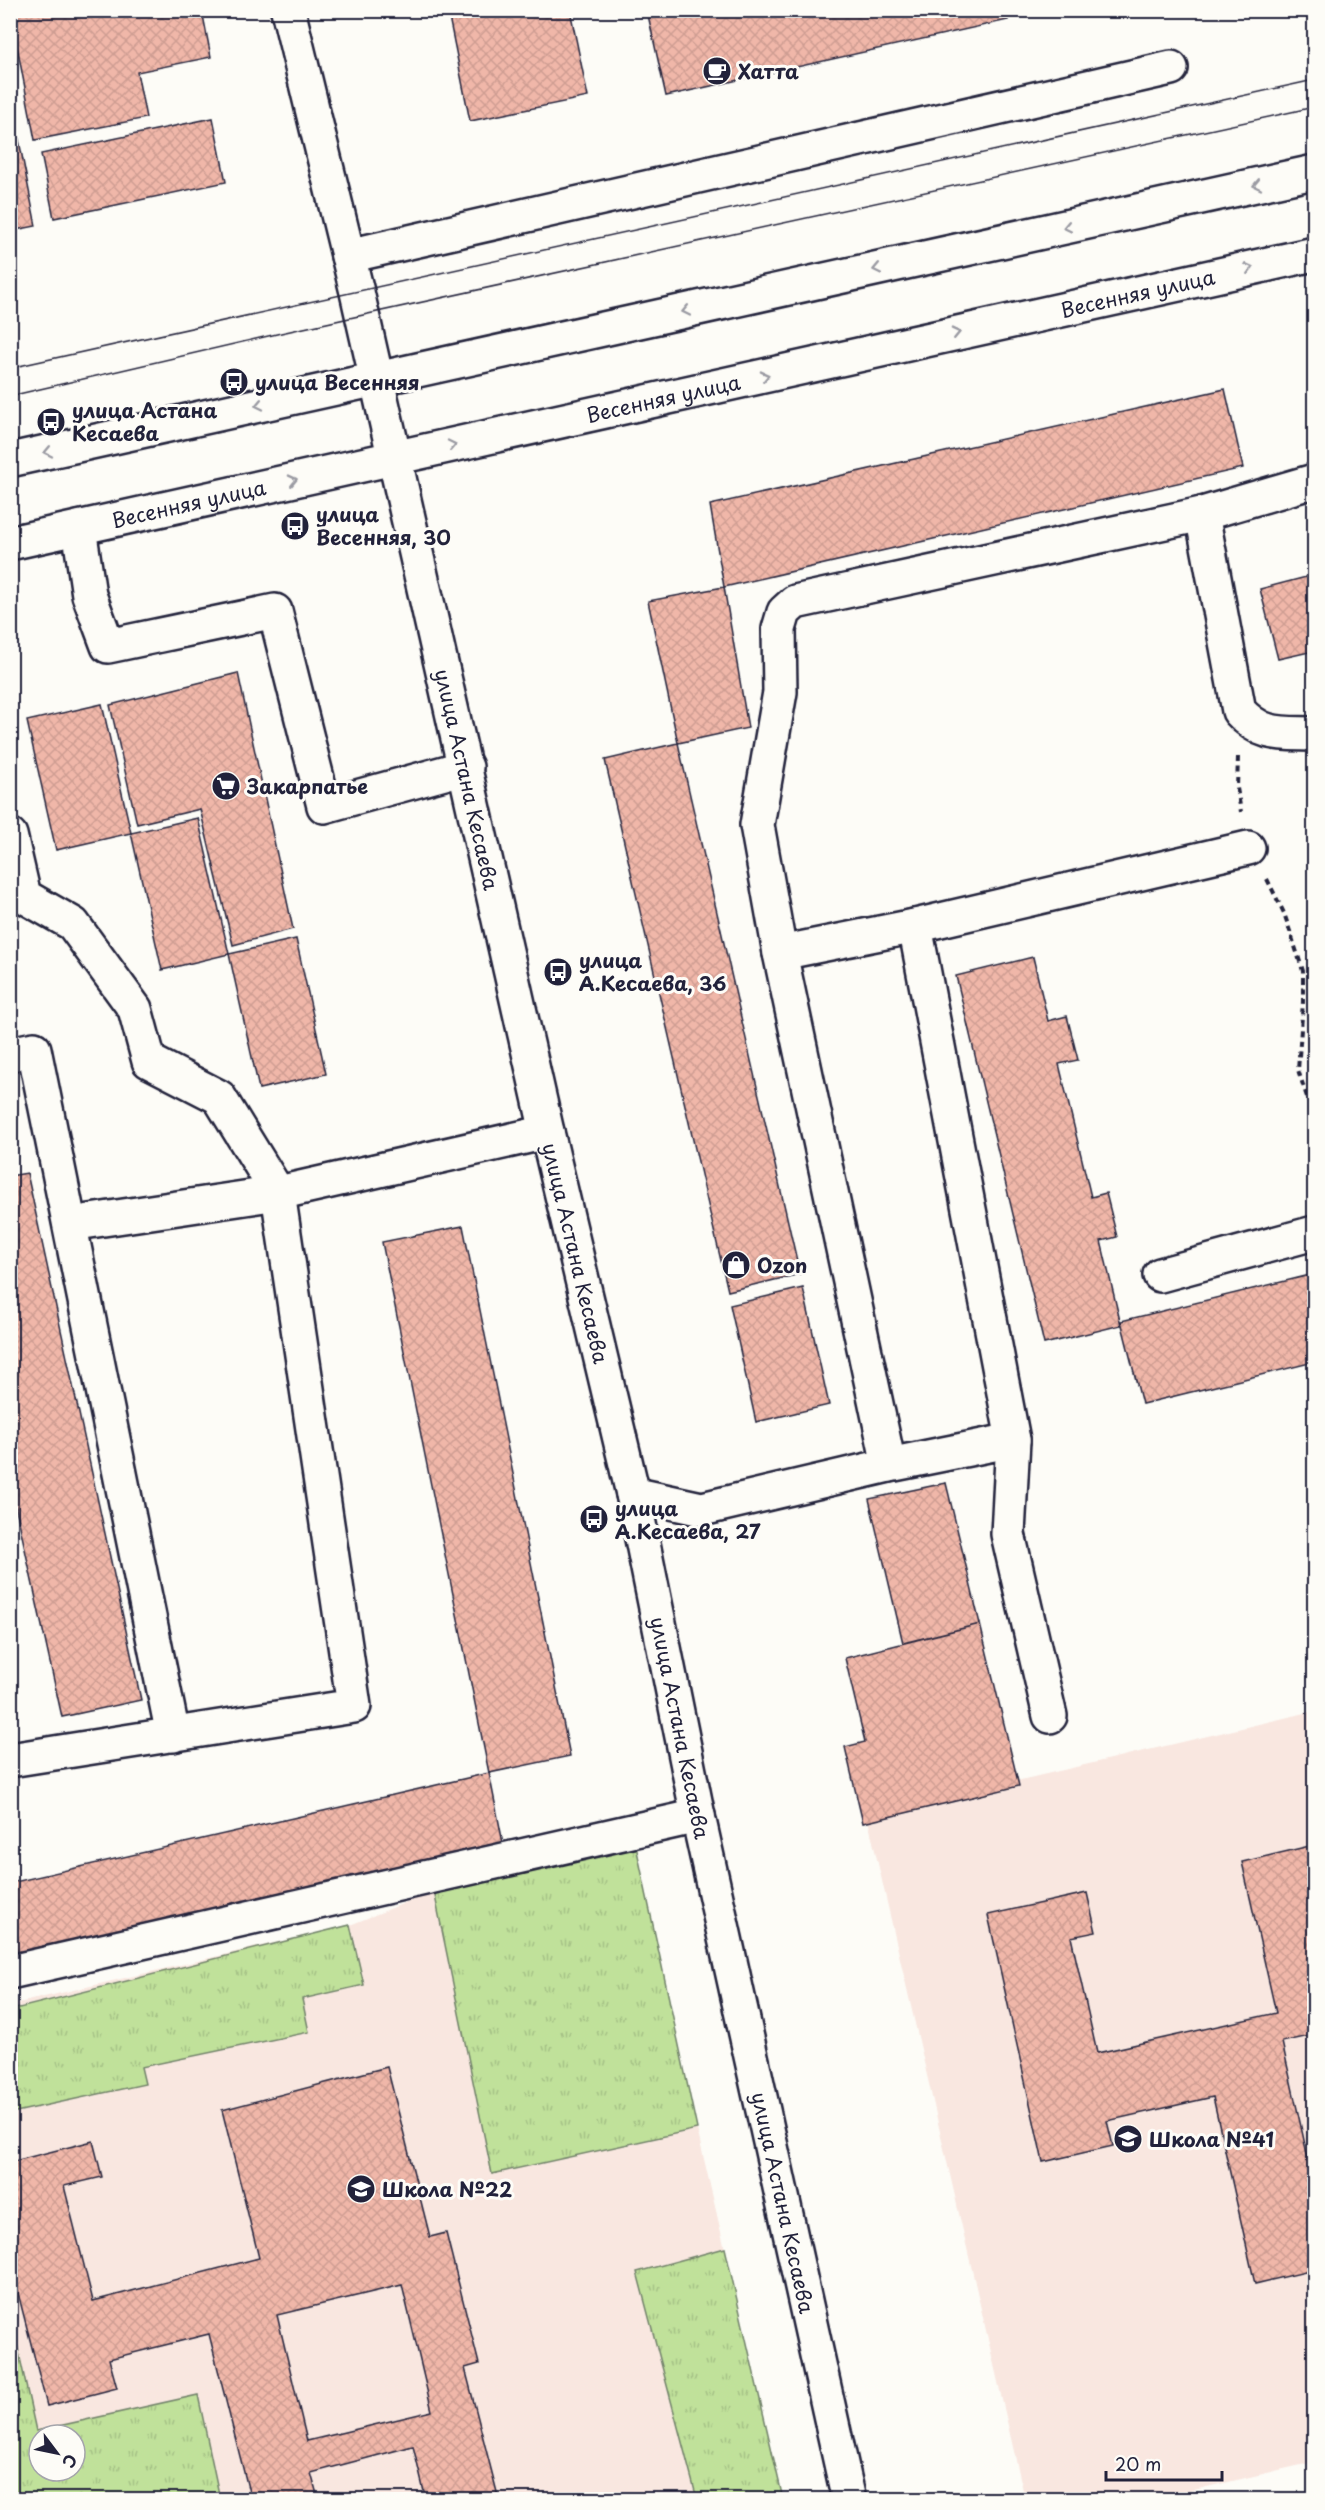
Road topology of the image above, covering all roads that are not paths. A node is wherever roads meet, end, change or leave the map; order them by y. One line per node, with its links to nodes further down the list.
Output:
1 (288, 10): 5 (street, улица Астана Кесаева)
2 (1171, 68): 5 (street)
3 (1314, 172): 6 (street, one-way to 6)
4 (1314, 254): 7 (street, Весенняя улица, one-way to 4)
5 (348, 256): 6 (street, улица Астана Кесаева)
6 (377, 380): 7 (street, улица Астана Кесаева); 8 (street, one-way to 8)
7 (395, 457): 11 (street, Весенняя улица, one-way to 7); 14 (street, улица Астана Кесаева)
8 (10, 460)
9 (1314, 481): 10 (street)
10 (1202, 514): 13 (street); 18 (street)
11 (79, 528): 12 (street, Весенняя улица); 14 (street)
12 (10, 543)
13 (1314, 734)
14 (466, 767): 20 (street, улица Астана Кесаева)
15 (10, 835): 21 (street)
16 (1248, 848): 17 (street)
17 (915, 926): 18 (street); 25 (street)
18 (780, 953): 26 (street)
19 (10, 1054): 22 (street)
20 (547, 1132): 21 (street); 27 (street, улица Астана Кесаева)
21 (278, 1193): 22 (street); 29 (street)
22 (70, 1224): 29 (street)
23 (1314, 1233): 24 (street)
24 (1160, 1275)
25 (1013, 1440): 26 (street); 28 (street)
26 (889, 1466): 27 (street)
27 (633, 1494): 31 (street, улица Астана Кесаева)
28 (1050, 1716)
29 (173, 1735): 30 (street)
30 (10, 1760)
31 (698, 1816): 32 (street); 33 (street, улица Астана Кесаева)
32 (10, 1971)
33 (849, 2499)

